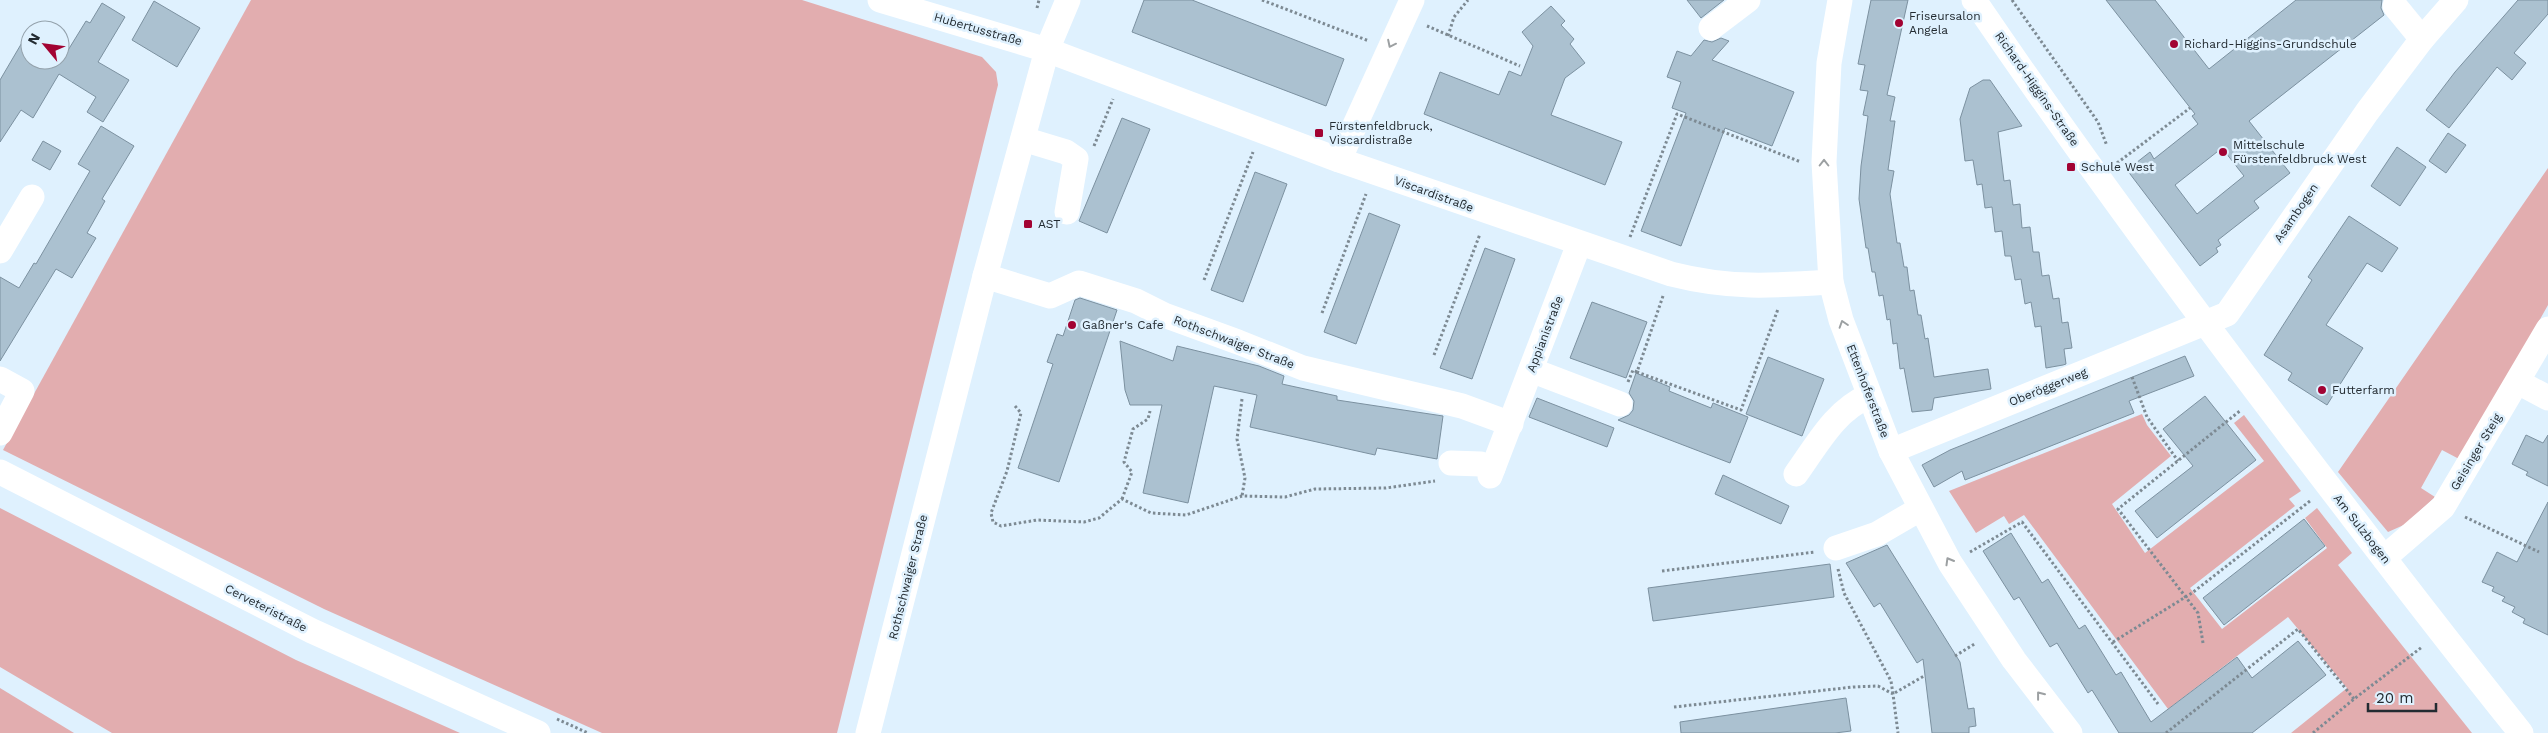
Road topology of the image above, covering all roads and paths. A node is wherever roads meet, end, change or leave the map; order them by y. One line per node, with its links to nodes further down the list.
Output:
1 (880, 0): 16 (street, Hubertusstraße)
2 (1068, 0): 16 (street, Rothschwaiger Straße)
3 (1262, 0): 17 (path)
4 (1412, 0): 17 (street, one-way to 17)
5 (1468, 0): 14 (path)
6 (1748, 0): 12 (street)
7 (1840, 0): 26 (street, Ettenhoferstraße, one-way to 7)
8 (2012, 0): 22 (path)
9 (2456, 0): 15 (street, Asambogen)
10 (1979, 2): 39 (street, Richard-Higgins-Straße)
11 (2394, 6): 15 (street)
12 (1711, 28)
13 (1430, 29): 14 (path)
14 (1448, 36): 18 (path)
15 (2422, 39): 39 (street, Asambogen)
16 (1047, 50): 20 (street, Viscardistraße); 21 (street, Rothschwaiger Straße)
17 (1388, 50): 24 (street)
18 (1520, 66)
19 (2190, 108): 23 (path)
20 (1261, 131): 24 (street, Viscardistraße); 35 (path)
21 (1023, 139): 28 (street); 34 (street, Rothschwaiger Straße)
22 (2108, 148)
23 (2111, 156)
24 (1339, 160): 25 (street, Viscardistraße)
25 (1373, 172): 29 (street, Viscardistraße); 38 (path)
26 (1824, 172): 32 (path); 36 (street, Ettenhoferstraße)
27 (32, 197): 31 (street)
28 (1068, 212)
29 (1488, 213): 30 (street, Viscardistraße); 41 (path)
30 (1579, 244): 32 (street, Viscardistraße); 43 (street, Appianistraße)
31 (0, 251)
32 (1622, 258): 33 (street, Viscardistraße)
33 (1671, 274): 37 (street, Viscardistraße); 37 (path)
34 (985, 276): 55 (street, Rothschwaiger Straße); 83 (street, Rothschwaiger Straße)
35 (1204, 280)
36 (1832, 282): 37 (street, Viscardistraße); 47 (street, Ettenhoferstraße, one-way to 36)
37 (1787, 285)
38 (1322, 313)
39 (2205, 325): 42 (street, Oberöggerweg); 46 (street, Am Sulzbogen)
40 (2548, 329): 45 (street, Geisinger Steig)
41 (1434, 355)
42 (2125, 357): 54 (path); 57 (street, Oberöggerweg)
43 (1531, 370): 50 (street); 55 (street, Appianistraße)
44 (0, 379): 56 (street)
45 (2518, 382): 48 (street); 65 (street, Geisinger Steig)
46 (2259, 395): 58 (path); 62 (street, Am Sulzbogen)
47 (1869, 396): 57 (street, Ettenhoferstraße); 61 (street)
48 (2548, 398)
49 (1242, 399): 63 (path)
50 (1620, 404)
51 (1015, 406): 64 (path)
52 (1150, 411): 64 (path)
53 (2152, 414): 54 (path)
54 (2147, 417): 58 (path)
55 (1511, 424): 60 (street, Appianistraße)
56 (0, 433)
57 (1891, 451): 66 (street, Ettenhoferstraße)
58 (2178, 461): 72 (path)
59 (0, 472): 82 (street, Cerveteristraße)
60 (1447, 472): 63 (path)
61 (1796, 474)
62 (2329, 486): 69 (street, Am Sulzbogen); 72 (path)
63 (1242, 496): 64 (path)
64 (1122, 499)
65 (2443, 507): 68 (path); 69 (street, Geisinger Steig)
66 (1920, 509): 67 (street); 70 (street, Ettenhoferstraße, one-way to 66)
67 (1850, 540): 71 (path); 77 (path)
68 (2539, 552)
69 (2384, 558): 73 (street, Am Sulzbogen)
70 (1950, 563): 74 (path); 81 (street, Ettenhoferstraße, one-way to 70)
71 (1662, 571)
72 (2184, 597): 74 (path); 75 (path)
73 (2440, 633): 78 (path); 87 (street, Am Sulzbogen)
74 (2114, 642): 79 (path)
75 (2203, 643)
76 (1924, 676): 77 (path)
77 (1893, 694): 80 (path); 84 (path)
78 (2354, 699): 85 (path); 86 (path)
79 (2158, 704)
80 (1674, 707)
81 (2068, 732)
82 (538, 733)
83 (868, 733)
84 (1898, 733)
85 (2166, 733)
86 (2313, 733)
87 (2521, 733)

